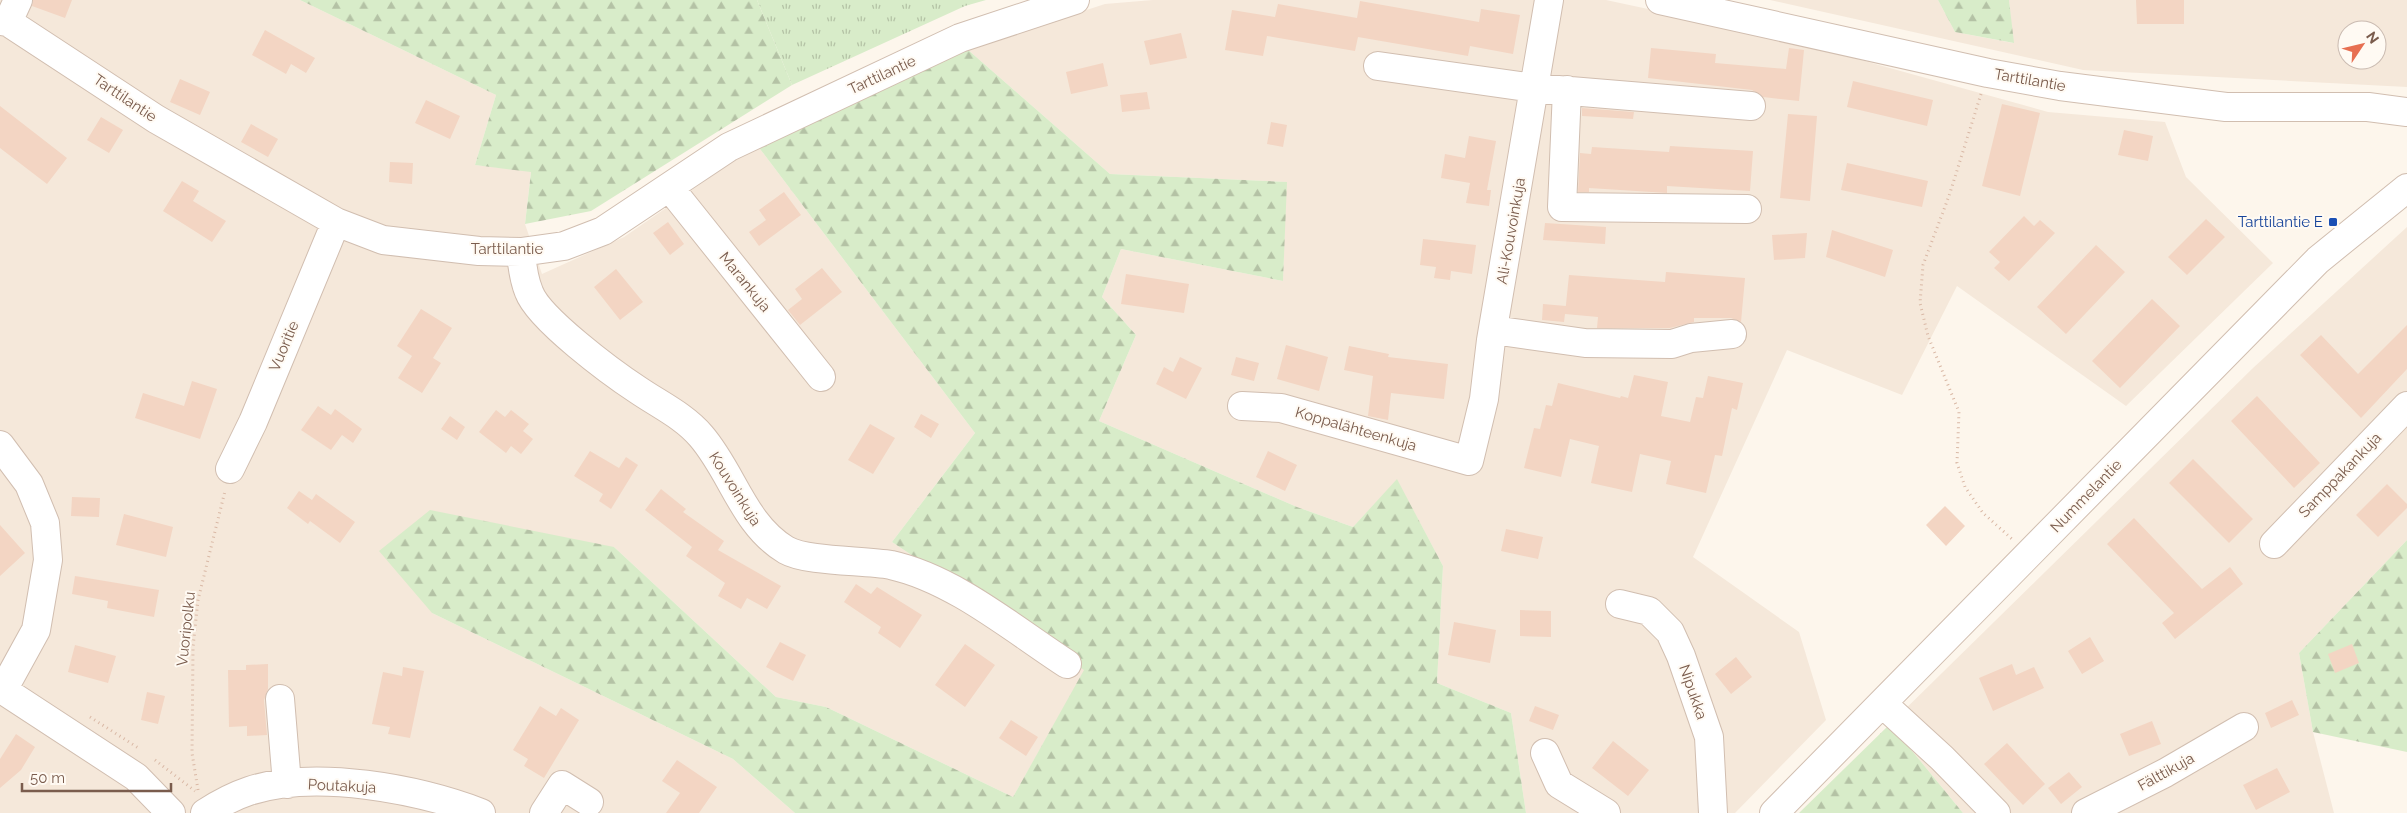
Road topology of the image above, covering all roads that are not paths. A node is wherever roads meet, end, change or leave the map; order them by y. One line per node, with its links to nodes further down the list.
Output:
1 (1075, 0): 10 (street, Tarttilantie)
2 (1549, 0): 6 (street, Ali-Kouvoinkuja)
3 (1660, 0): 9 (street, Tarttilantie)
4 (9, 15): 13 (street, Tarttilantie)
5 (1378, 66): 6 (street)
6 (1534, 88): 7 (street); 15 (street, Ali-Kouvoinkuja)
7 (1567, 90): 8 (street); 12 (street)
8 (1750, 106)
9 (2407, 112)
10 (670, 188): 14 (street, Tarttilantie); 17 (street, Marankuja)
11 (2407, 188): 28 (street, Nummelantie)
12 (1747, 210)
13 (336, 222): 14 (street, Tarttilantie); 22 (street, Vuoritie)
14 (521, 252): 25 (street, Kouvoinkuja)
15 (1493, 330): 16 (street); 21 (street, Ali-Kouvoinkuja)
16 (1732, 334)
17 (821, 377)
18 (1242, 406): 21 (street, Koppalähteenkuja)
19 (2407, 406): 23 (street, Samppakankuja)
20 (0, 446): 26 (street)
21 (1469, 461)
22 (230, 469)
23 (2274, 544)
24 (1620, 604): 38 (street, Nipukka)
25 (1067, 664)
26 (2, 689): 34 (street)
27 (280, 698): 31 (street)
28 (1883, 704): 39 (street, Nummelantie); 40 (street)
29 (2244, 727): 41 (street, Fälttikuja)
30 (1545, 753): 37 (street)
31 (287, 784): 33 (street, Poutakuja); 35 (street, Poutakuja)
32 (589, 802): 36 (street)
33 (202, 803)
34 (170, 813)
35 (481, 813)
36 (544, 813)
37 (1606, 813)
38 (1714, 813)
39 (1774, 813)
40 (1996, 813)
41 (2086, 813)

